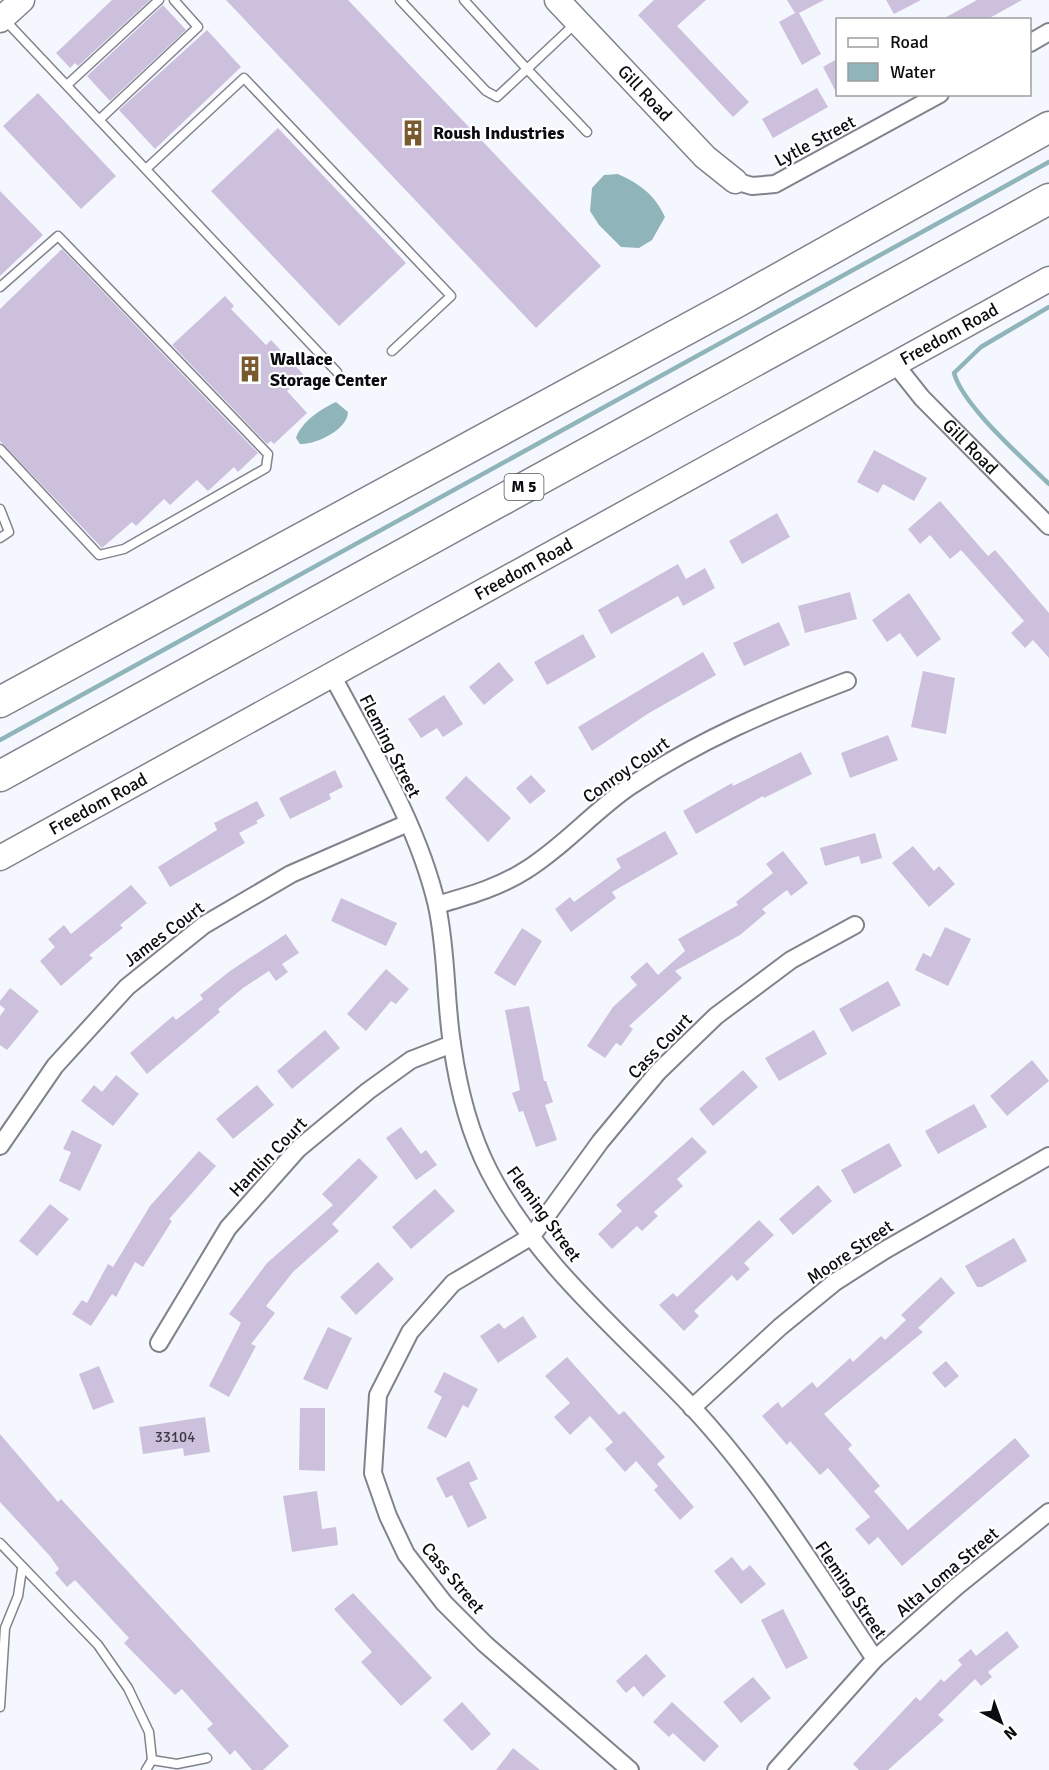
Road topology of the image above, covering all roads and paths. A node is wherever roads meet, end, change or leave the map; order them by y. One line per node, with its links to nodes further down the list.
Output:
1 (22, 0): 7 (street)
2 (159, 0): 12 (lane)
3 (174, 0): 14 (lane)
4 (400, 0): 11 (lane)
5 (464, 0): 11 (lane)
6 (557, 0): 8 (street, Gill Road)
7 (1, 19): 12 (lane)
8 (578, 22): 11 (lane); 18 (street, Gill Road)
9 (1049, 32): 10 (street)
10 (1031, 42)
11 (527, 69): 16 (lane)
12 (67, 85): 14 (lane)
13 (936, 96): 18 (street, Lytle Street)
14 (99, 120): 17 (lane)
15 (1049, 127): 31 (highway)
16 (587, 132)
17 (146, 169): 22 (lane); 24 (lane)
18 (735, 181)
19 (1049, 199): 32 (highway, M 5)
20 (1049, 279): 23 (street, Freedom Road)
21 (0, 287): 25 (lane)
22 (392, 351)
23 (895, 364): 27 (street, Gill Road); 29 (street, Freedom Road)
24 (337, 372)
25 (0, 450)
26 (0, 509): 28 (lane)
27 (1049, 526)
28 (0, 538)
29 (332, 675): 33 (street, Fleming Street); 34 (street, Freedom Road)
30 (847, 681): 35 (street, Conroy Court)
31 (0, 702)
32 (0, 776)
33 (408, 824): 35 (street, Fleming Street); 38 (street, James Court)
34 (0, 858)
35 (436, 905): 37 (street, Fleming Street)
36 (855, 925): 40 (street, Cass Court)
37 (452, 1044): 40 (street, Fleming Street); 41 (street, Hamlin Court)
38 (0, 1146)
39 (1049, 1156): 42 (street, Moore Street)
40 (532, 1236): 42 (street, Fleming Street); 51 (street, Cass Street)
41 (159, 1343)
42 (692, 1408): 46 (street, Fleming Street)
43 (1047, 1518): 46 (street, Alta Loma Street)
44 (0, 1543): 45 (lane)
45 (22, 1569): 47 (lane); 49 (lane)
46 (875, 1659): 52 (street, Alta Loma Street)
47 (0, 1707)
48 (207, 1758): 49 (lane)
49 (152, 1760): 50 (lane)
50 (146, 1770)
51 (630, 1770)
52 (776, 1770)

